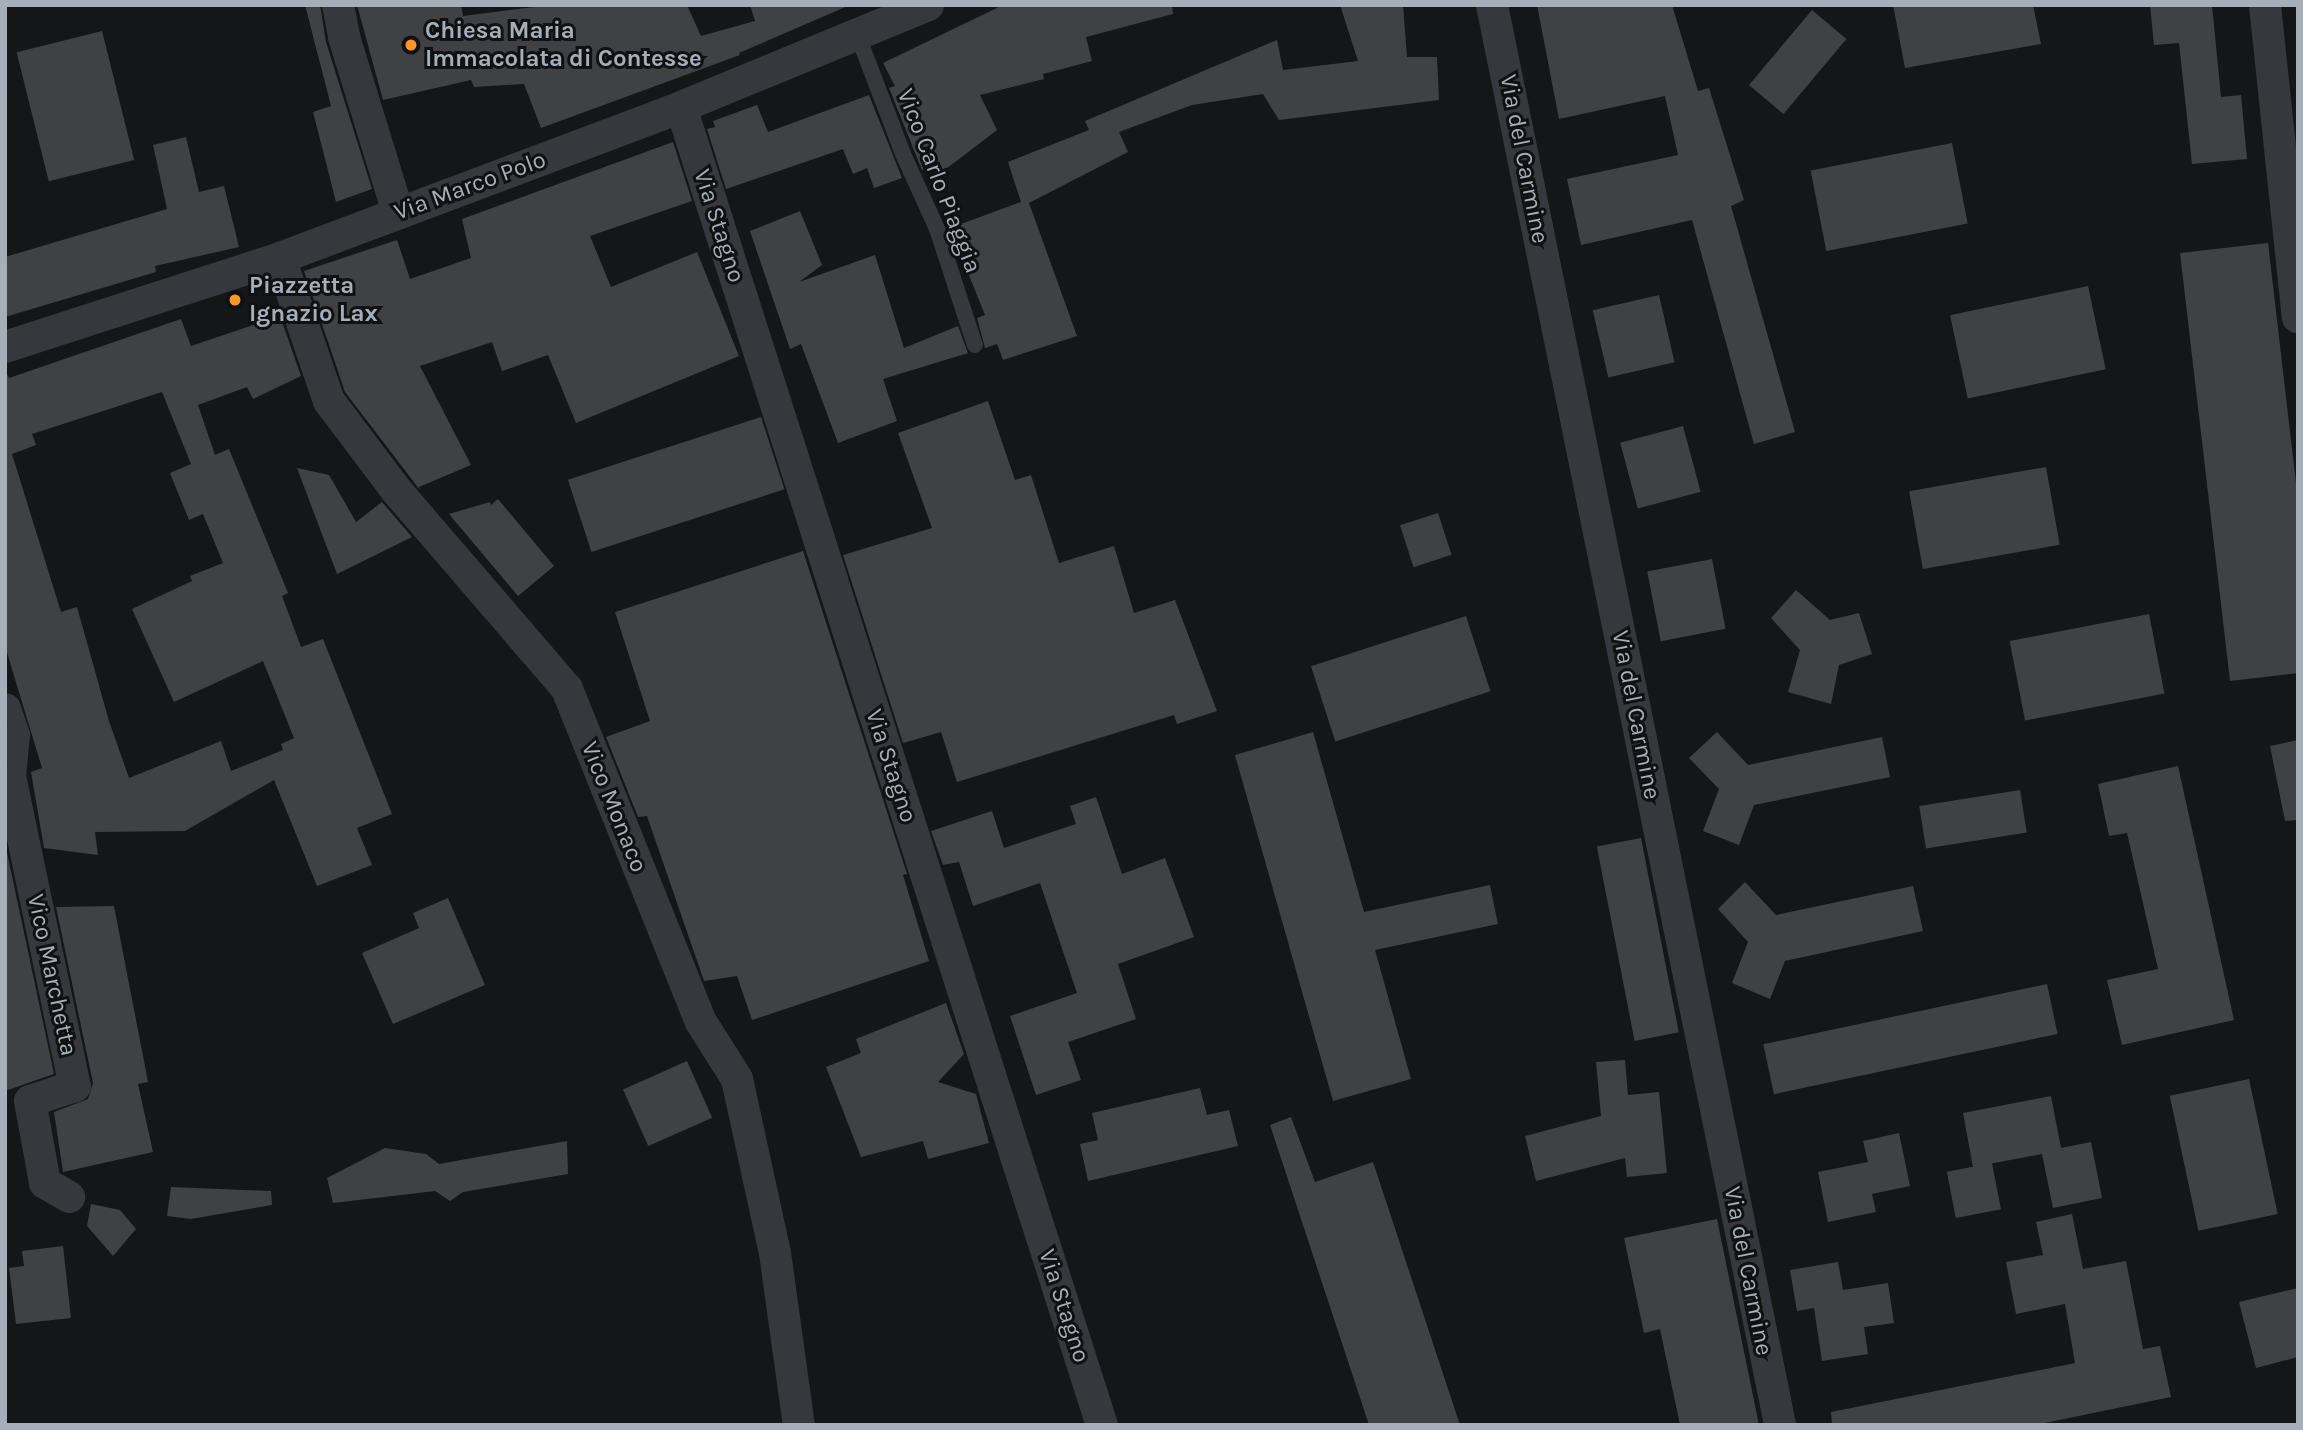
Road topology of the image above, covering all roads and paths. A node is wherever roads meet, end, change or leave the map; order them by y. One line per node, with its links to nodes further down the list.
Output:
1 (338, 5): 7 (street)
2 (928, 5): 5 (street, Via Marco Polo)
3 (1492, 5): 17 (street, Via del Carmine)
4 (2265, 5): 8 (street)
5 (858, 36): 6 (street, Via Marco Polo); 11 (lane, Vico Carlo Piaggia)
6 (681, 107): 7 (street, Via Marco Polo); 16 (street, Via Stagno)
7 (398, 212): 9 (street, Via Marco Polo)
8 (2291, 214): 10 (street)
9 (280, 258): 12 (street, Via Marco Polo); 15 (street, Vico Monaco)
10 (2298, 317)
11 (975, 345)
12 (5, 347)
13 (5, 709): 14 (street, Vico Marchetta)
14 (69, 1197)
15 (799, 1425)
16 (1102, 1425)
17 (1780, 1425)

